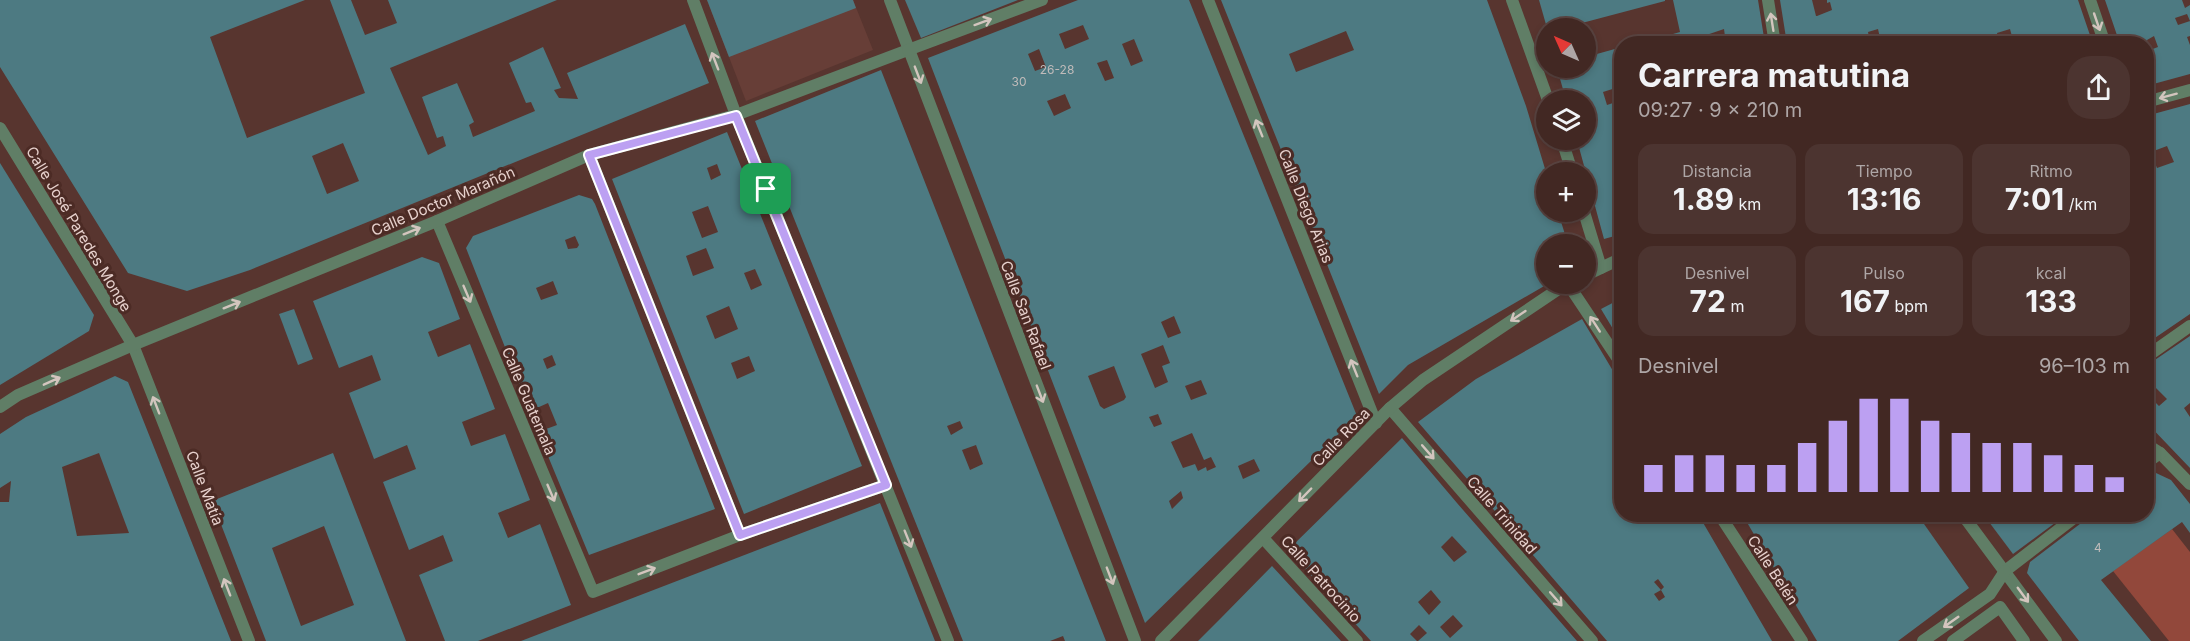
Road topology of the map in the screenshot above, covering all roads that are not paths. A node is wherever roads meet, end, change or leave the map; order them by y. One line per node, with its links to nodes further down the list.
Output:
1 (693, 0): 14 (street, one-way to 1)
2 (890, 0): 10 (street, Calle San Rafael)
3 (1042, 0): 10 (street, Calle Doctor Marañón, one-way to 3)
4 (1208, 0): 30 (street, Calle Diego Arias, one-way to 4)
5 (1512, 0): 11 (street)
6 (1768, 0): 8 (street, one-way to 6)
7 (2090, 0): 9 (street, one-way to 9)
8 (1774, 36)
9 (2102, 36)
10 (908, 50): 14 (street, Calle Doctor Marañón); 44 (street, Calle San Rafael, one-way to 44)
11 (1544, 90)
12 (2190, 90): 13 (street, one-way to 13)
13 (2154, 100)
14 (736, 116): 16 (street, Calle Doctor Marañón); 35 (street)
15 (0, 128): 25 (street, Calle José Paredes Monge)
16 (589, 155): 17 (street, Calle Doctor Marañón); 39 (street)
17 (437, 221): 25 (street, Calle Doctor Marañón, one-way to 17); 39 (street, Calle Guatemala, one-way to 39)
18 (1587, 222): 20 (street)
19 (1614, 262): 20 (street)
20 (1601, 268): 21 (street)
21 (1596, 270)
22 (1552, 294): 29 (street, Calle Rosa, one-way to 29)
23 (1574, 294): 27 (street, one-way to 23)
24 (2190, 326): 26 (street)
25 (133, 345): 28 (street, Calle Doctor Marañón, one-way to 25); 42 (street, Calle Matía, one-way to 25)
26 (2154, 351)
27 (1614, 353)
28 (0, 407)
29 (1390, 408): 30 (street, Calle Rosa); 47 (street, Calle Trinidad, one-way to 47)
30 (1376, 423): 40 (street, Calle Rosa, one-way to 40)
31 (2154, 449): 32 (street)
32 (2160, 453): 33 (street); 34 (street)
33 (2154, 457)
34 (2190, 484)
35 (886, 485): 39 (street); 43 (street, one-way to 43)
36 (1724, 522): 48 (street, Calle Belén)
37 (1968, 522): 41 (street)
38 (2069, 522): 41 (street)
39 (740, 535)
40 (1263, 538): 45 (street, Calle Rosa); 46 (street, Calle Patrocinio)
41 (2005, 571): 49 (street, one-way to 49); 52 (street, one-way to 52)
42 (249, 641)
43 (948, 641)
44 (1135, 641)
45 (1161, 641)
46 (1357, 641)
47 (1592, 641)
48 (1802, 641)
49 (1923, 641)
50 (1953, 641): 51 (street)
51 (2024, 641)
52 (2056, 641)

